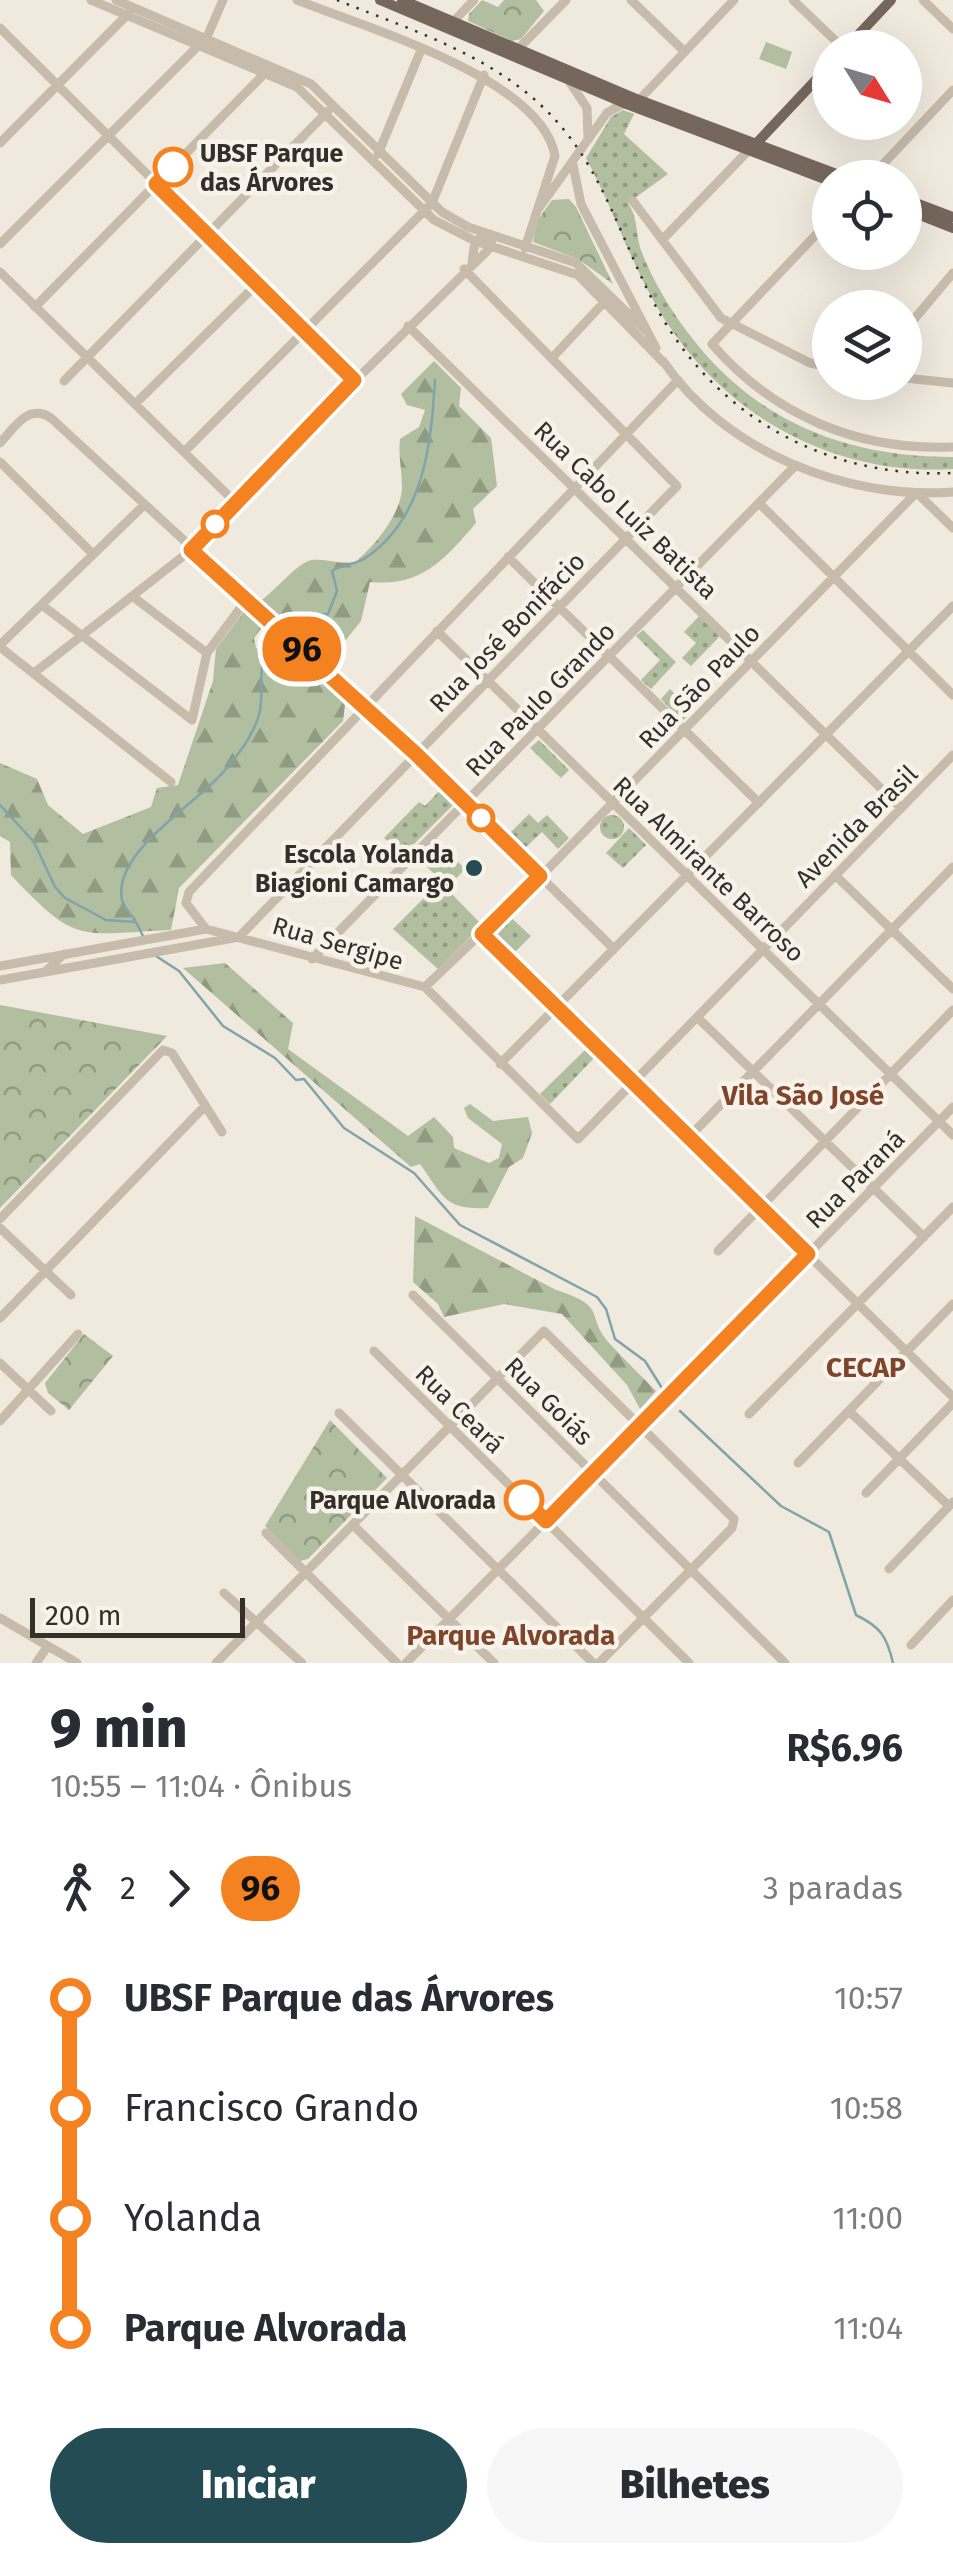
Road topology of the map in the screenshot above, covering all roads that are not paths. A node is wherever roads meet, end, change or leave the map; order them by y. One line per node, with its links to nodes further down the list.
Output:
1 (91, 0): 16 (street)
2 (116, 0): 16 (street)
3 (223, 0): 22 (street)
4 (297, 0): 24 (street)
5 (380, 0): 17 (main road)
6 (402, 0): 17 (main road)
7 (474, 0): 17 (street)
8 (546, 0): 15 (street)
9 (566, 0): 15 (street)
10 (630, 0): 25 (street)
11 (734, 0): 25 (street)
12 (793, 0): 20 (street)
13 (891, 0): 21 (main road)
14 (923, 0): 19 (street)
15 (556, 10): 23 (street)
16 (131, 12): 22 (street); 30 (street)
17 (451, 25): 23 (main road); 28 (main road)
18 (0, 29): 30 (street)
19 (953, 29)
20 (825, 30)
21 (862, 30)
22 (202, 41): 26 (street); 35 (street)
23 (518, 49): 28 (main road)
24 (421, 50): 27 (street); 39 (street)
25 (685, 52): 33 (street)
26 (269, 70): 34 (street); 45 (street)
27 (484, 75): 44 (street); 50 (street)
28 (572, 76): 32 (main road); 36 (street)
29 (812, 84): 38 (main road)
30 (58, 85): 35 (street); 37 (street)
31 (953, 90): 40 (street)
32 (625, 99): 33 (main road); 36 (street); 38 (main road)
33 (640, 100): 38 (main road)
34 (330, 110): 39 (street); 57 (street)
35 (108, 136): 45 (street); 62 (street)
36 (588, 141): 41 (street)
37 (0, 144)
38 (752, 148): 42 (main road); 43 (main road); 59 (street)
39 (376, 156): 50 (street)
40 (887, 160)
41 (573, 165): 46 (street); 48 (street)
42 (812, 167)
43 (812, 173)
44 (548, 178): 46 (street); 51 (street)
45 (156, 184): 57 (street); 71 (street)
46 (559, 193): 48 (street); 51 (street)
47 (633, 201): 59 (street)
48 (581, 204): 69 (street)
49 (922, 206): 53 (main road)
50 (428, 207): 56 (street); 60 (street); 75 (street)
51 (536, 212): 55 (street)
52 (922, 216): 54 (main road)
53 (953, 218)
54 (953, 228)
55 (528, 230): 61 (street); 64 (street)
56 (490, 234): 60 (street); 61 (street); 63 (street)
57 (208, 236): 68 (street); 77 (street)
58 (812, 239): 73 (street)
59 (662, 240): 73 (street)
60 (475, 241): 63 (street); 65 (street)
61 (513, 242): 64 (street)
62 (0, 244)
63 (492, 246): 64 (street); 65 (street)
64 (525, 250): 70 (street)
65 (468, 266): 74 (street); 78 (street)
66 (0, 272): 71 (street)
67 (953, 273): 72 (street)
68 (257, 284): 75 (street); 86 (street)
69 (621, 284): 70 (street); 76 (street)
70 (608, 298): 76 (street); 78 (street); 80 (street)
71 (35, 306): 77 (street)
72 (922, 310)
73 (730, 325): 79 (street); 89 (street)
74 (408, 326): 81 (street); 93 (street, Rua Cabo Luiz Batista)
75 (304, 331): 81 (street); 90 (street)
76 (646, 331): 80 (street)
77 (87, 358): 84 (street); 86 (street)
78 (552, 358): 87 (street)
79 (812, 362)
80 (664, 363): 82 (street)
81 (354, 380): 96 (street)
82 (678, 380): 87 (street); 92 (street)
83 (922, 380): 85 (street)
84 (64, 381)
85 (953, 384)
86 (135, 404): 90 (street)
87 (628, 434): 93 (street); 100 (street, Rua José Bonifácio)
88 (0, 443): 98 (street)
89 (953, 448)
90 (184, 452): 96 (street)
91 (0, 462): 102 (street)
92 (795, 466): 95 (street); 97 (street, Rua Paulo Grando)
93 (576, 488): 100 (street, Rua Cabo Luiz Batista); 103 (street)
94 (953, 492): 95 (street)
95 (917, 494): 99 (street); 104 (street, Rua São Paulo)
96 (235, 502): 101 (street)
97 (759, 503): 104 (street); 105 (street, Rua Paulo Grando)
98 (142, 507): 101 (street); 102 (street)
99 (953, 528)
100 (626, 538): 105 (street, Rua Cabo Luiz Batista); 110 (street, Rua José Bonifácio)
101 (191, 550): 106 (street); 107 (street)
102 (92, 554): 108 (street)
103 (508, 557): 110 (street); 111 (street)
104 (834, 577): 114 (street); 117 (street, Rua São Paulo)
105 (676, 587): 116 (street, Rua Paulo Grando); 117 (street, Rua Cabo Luiz Batista)
106 (132, 596): 112 (street); 115 (street)
107 (246, 599): 115 (street); 121 (street)
108 (42, 604): 112 (street); 113 (street)
109 (953, 606): 114 (street)
110 (559, 607): 116 (street); 119 (street, Rua José Bonifácio)
111 (436, 631): 119 (street, Rua Almirante Barroso); 121 (street)
112 (82, 636): 115 (street); 118 (street)
113 (0, 646): 118 (street)
114 (909, 651): 120 (street); 124 (street)
115 (207, 653)
116 (610, 657): 122 (street, Rua Paulo Grando); 123 (street)
117 (752, 661): 123 (street, Rua São Paulo); 124 (street, Rua Cabo Luiz Batista)
118 (34, 674): 127 (street)
119 (488, 681): 122 (street, Rua Almirante Barroso); 125 (street, Rua José Bonifácio)
120 (953, 695)
121 (364, 706): 125 (street); 136 (street)
122 (538, 730): 128 (street, Rua Paulo Grando); 129 (street, Rua Almirante Barroso)
123 (684, 730): 129 (street, Rua São Paulo); 130 (street)
124 (826, 734): 130 (street); 131 (street, Rua Cabo Luiz Batista)
125 (416, 754): 128 (street); 139 (street, Rua José Bonifácio)
126 (953, 756): 131 (street, Avenida Brasil)
127 (171, 782)
128 (466, 803): 134 (street); 143 (street, Rua Paulo Grando)
129 (612, 803): 134 (street, Rua São Paulo); 135 (street, Rua Almirante Barroso)
130 (759, 803): 135 (street)
131 (901, 808): 133 (street, Avenida Brasil)
132 (953, 867): 137 (street)
133 (836, 875): 137 (street); 141 (street, Avenida Brasil)
134 (540, 876): 138 (street, Rua São Paulo); 140 (street)
135 (687, 876): 140 (street); 141 (street, Rua Almirante Barroso)
136 (206, 929): 139 (street, Rua Sergipe); 142 (street)
137 (892, 930): 148 (street); 149 (street)
138 (482, 934): 147 (street, Rua São Paulo); 150 (street)
139 (240, 937): 143 (street, Rua Sergipe); 145 (street)
140 (614, 949): 150 (street)
141 (762, 949): 149 (street, Rua Almirante Barroso); 152 (street, Avenida Brasil)
142 (65, 953): 144 (street); 145 (street)
143 (312, 958): 147 (street, Rua Sergipe)
144 (0, 966)
145 (45, 972): 146 (street)
146 (0, 980)
147 (425, 988): 153 (street, Rua Sergipe)
148 (953, 988)
149 (819, 1004): 154 (street); 155 (street, Rua Almirante Barroso)
150 (556, 1008): 153 (street); 156 (street)
151 (953, 1010): 155 (street)
152 (697, 1017): 154 (street); 156 (street, Avenida Brasil)
153 (500, 1064): 163 (street, Rua Sergipe)
154 (753, 1072): 162 (street); 164 (street)
155 (890, 1074): 159 (street, Rua Almirante Barroso); 164 (street)
156 (633, 1083): 162 (street); 163 (street, Avenida Brasil)
157 (205, 1106): 160 (street); 168 (street); 173 (street)
158 (953, 1107): 159 (street, Rua Paraná)
159 (939, 1122): 161 (street, Rua Almirante Barroso); 165 (street, Rua Paraná)
160 (222, 1132)
161 (953, 1135)
162 (689, 1137): 166 (street)
163 (578, 1139)
164 (826, 1142): 165 (street); 166 (street)
165 (873, 1188): 170 (street); 172 (street, Rua Paraná)
166 (761, 1208): 171 (street); 172 (street)
167 (953, 1208): 170 (street)
168 (0, 1219)
169 (0, 1228): 173 (street)
170 (924, 1237): 176 (street)
171 (718, 1252)
172 (808, 1254): 176 (street); 191 (street, Rua Paraná)
173 (46, 1271): 174 (street); 178 (street)
174 (71, 1295)
175 (414, 1295): 183 (street, Rua Goiás)
176 (858, 1304): 181 (street); 189 (street)
177 (953, 1304): 181 (street)
178 (0, 1318)
179 (78, 1334): 184 (street)
180 (374, 1352): 192 (street, Rua Ceará)
181 (907, 1352): 185 (street); 187 (street)
182 (0, 1364): 184 (street)
183 (498, 1378): 191 (street); 192 (street); 195 (street, Rua Goiás)
184 (29, 1388): 186 (street); 190 (street)
185 (953, 1400): 193 (street)
186 (51, 1411)
187 (849, 1411): 193 (street); 194 (street)
188 (339, 1413): 196 (street)
189 (749, 1414)
190 (0, 1421)
191 (640, 1425): 195 (street, Rua Paraná); 204 (street)
192 (450, 1426): 196 (street); 199 (street, Rua Ceará)
193 (899, 1458): 197 (street); 198 (street)
194 (798, 1463)
195 (593, 1473): 199 (street, Rua Paraná); 204 (street, Rua Goiás)
196 (402, 1475): 200 (street); 203 (street)
197 (866, 1493)
198 (951, 1504): 202 (street)
199 (546, 1521): 203 (street, Rua Paraná); 209 (street, Rua Ceará)
200 (352, 1525): 205 (street); 210 (street)
201 (266, 1534): 205 (street)
202 (889, 1569)
203 (498, 1570): 210 (street, Rua Paraná); 221 (street)
204 (691, 1570): 209 (street); 223 (street, Rua Goiás)
205 (305, 1573): 211 (street); 218 (street)
206 (224, 1593): 211 (street)
207 (953, 1600): 213 (street)
208 (0, 1618): 212 (street)
209 (644, 1618): 221 (street); 222 (street, Rua Ceará)
210 (449, 1619): 219 (street, Rua Paraná); 220 (street)
211 (258, 1620): 216 (street); 217 (street)
212 (48, 1646): 214 (street); 215 (street)
213 (911, 1646)
214 (36, 1663)
215 (78, 1663)
216 (216, 1663)
217 (302, 1663)
218 (397, 1663)
219 (406, 1663)
220 (494, 1663)
221 (596, 1663)
222 (689, 1663)
223 (785, 1663)

